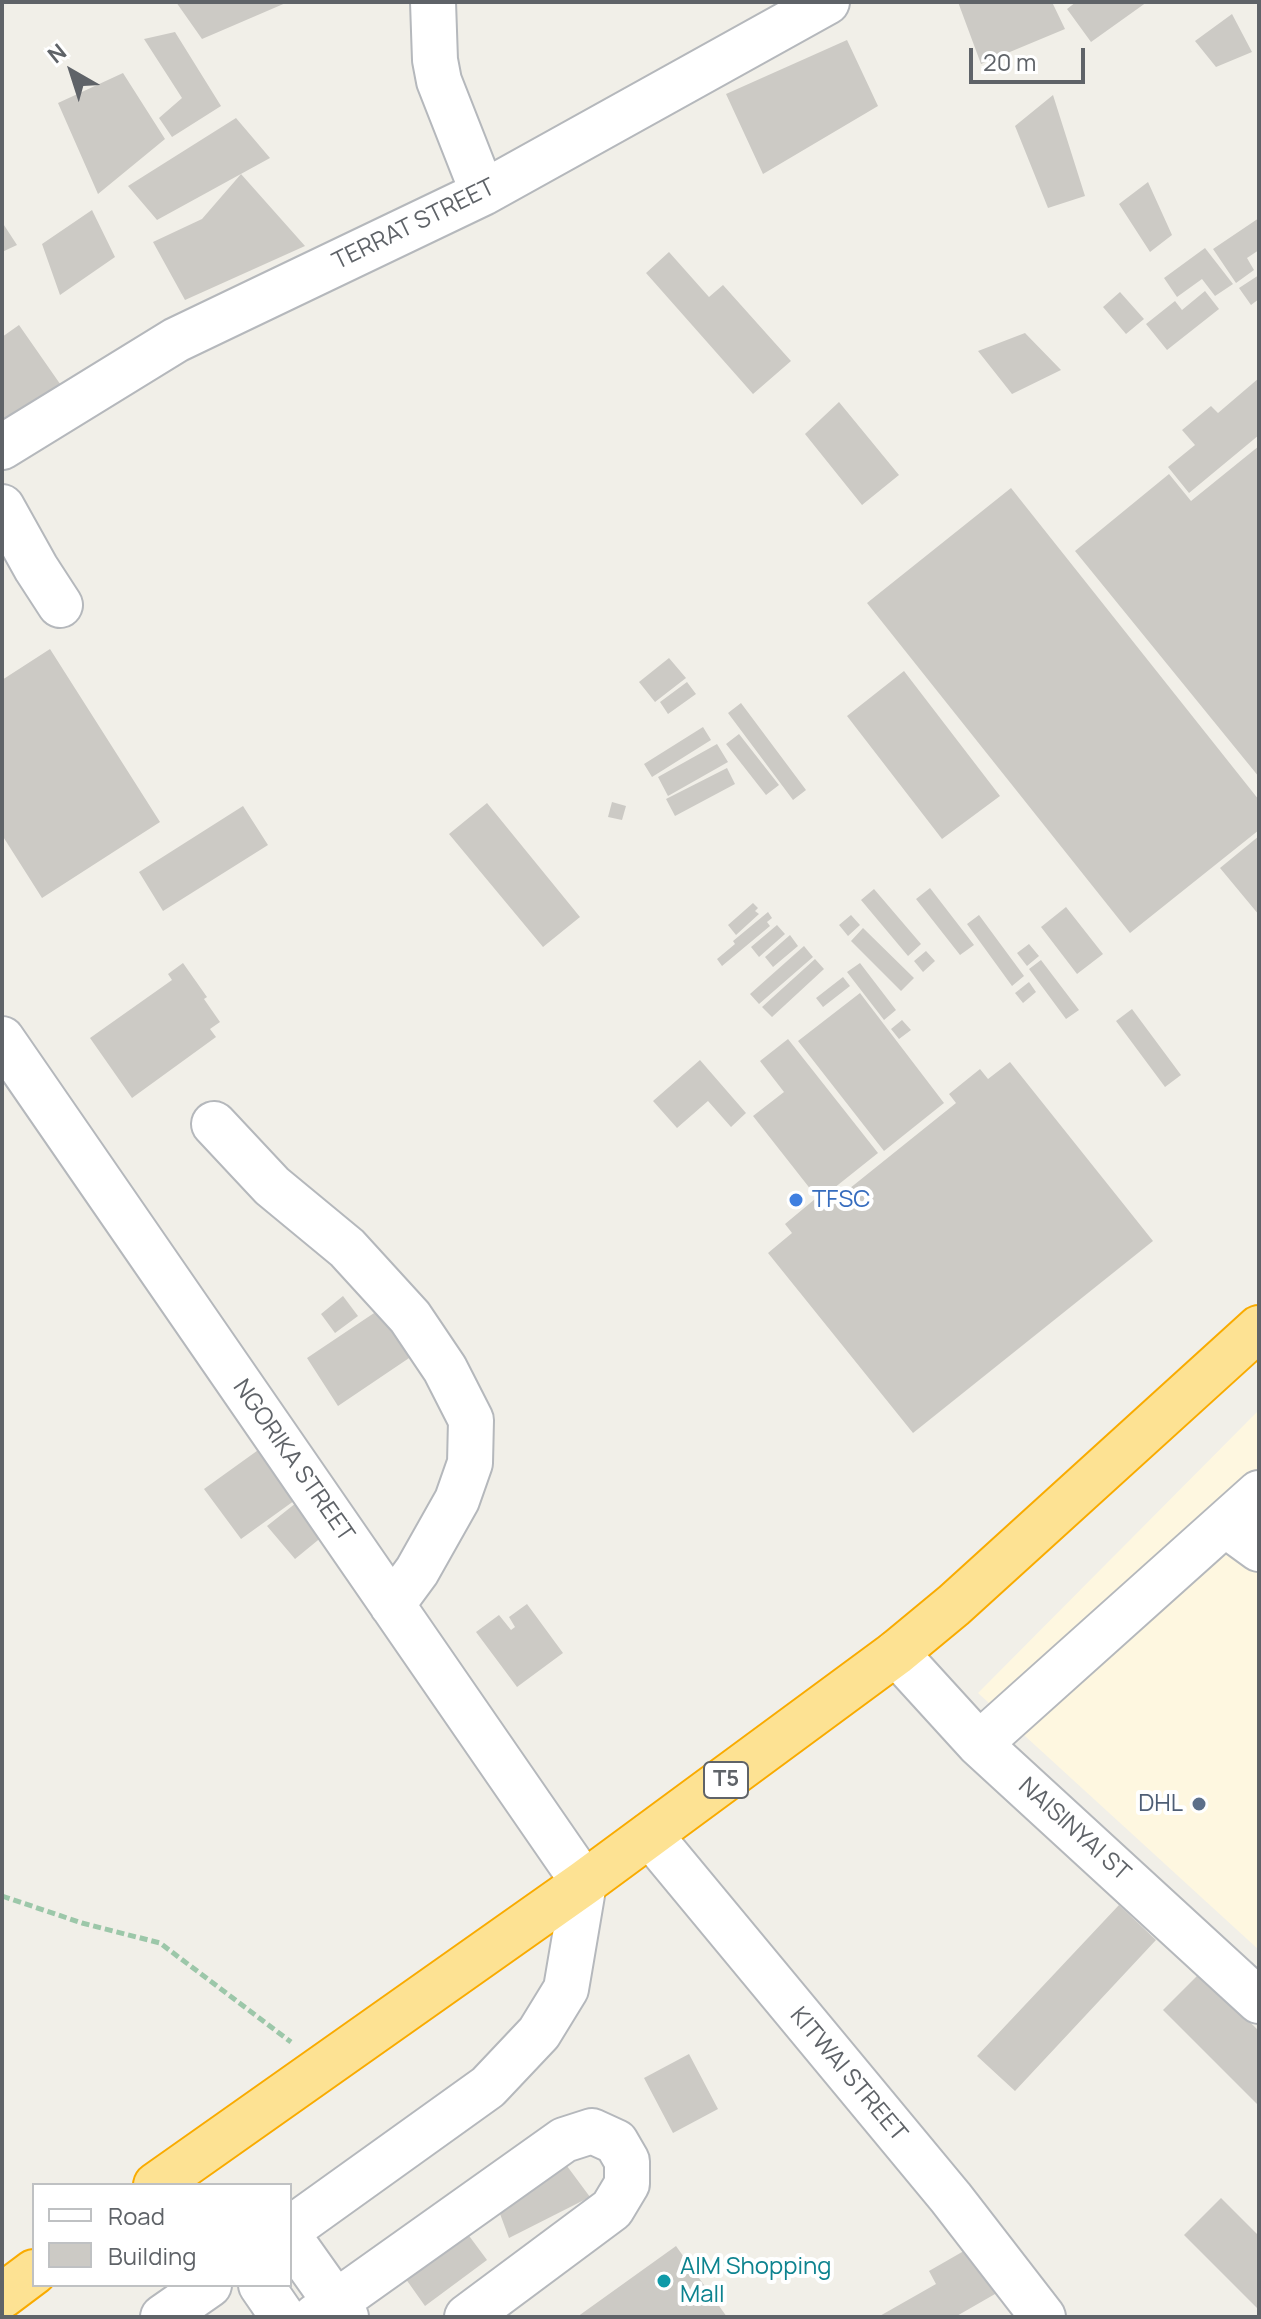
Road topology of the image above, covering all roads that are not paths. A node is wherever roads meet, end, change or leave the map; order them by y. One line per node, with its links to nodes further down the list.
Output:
1 (433, 2): 3 (street)
2 (827, 2): 3 (street, TERRAT STREET)
3 (483, 193): 4 (street, TERRAT STREET)
4 (2, 447)
5 (2, 507): 6 (street)
6 (60, 605)
7 (2, 1039): 12 (street, NGORIKA STREET)
8 (214, 1124): 12 (street)
9 (1259, 1328): 13 (highway, T5)
10 (1259, 1493): 11 (street)
11 (1242, 1537): 14 (street)
12 (392, 1605): 16 (street, NGORIKA STREET)
13 (896, 1653): 14 (street, NAISINYAI ST); 15 (highway, T5)
14 (979, 1744): 17 (street, NAISINYAI ST)
15 (650, 1835): 16 (highway, T5); 29 (street, KITWAI STREET)
16 (584, 1883): 18 (highway, T5); 19 (street)
17 (1259, 2001)
18 (159, 2183)
19 (292, 2228)
20 (292, 2242): 25 (street)
21 (32, 2274): 24 (highway)
22 (206, 2287): 26 (street)
23 (262, 2287): 27 (street)
24 (2, 2296)
25 (332, 2312): 28 (street)
26 (163, 2317)
27 (283, 2317)
28 (467, 2317)
29 (1043, 2317)

